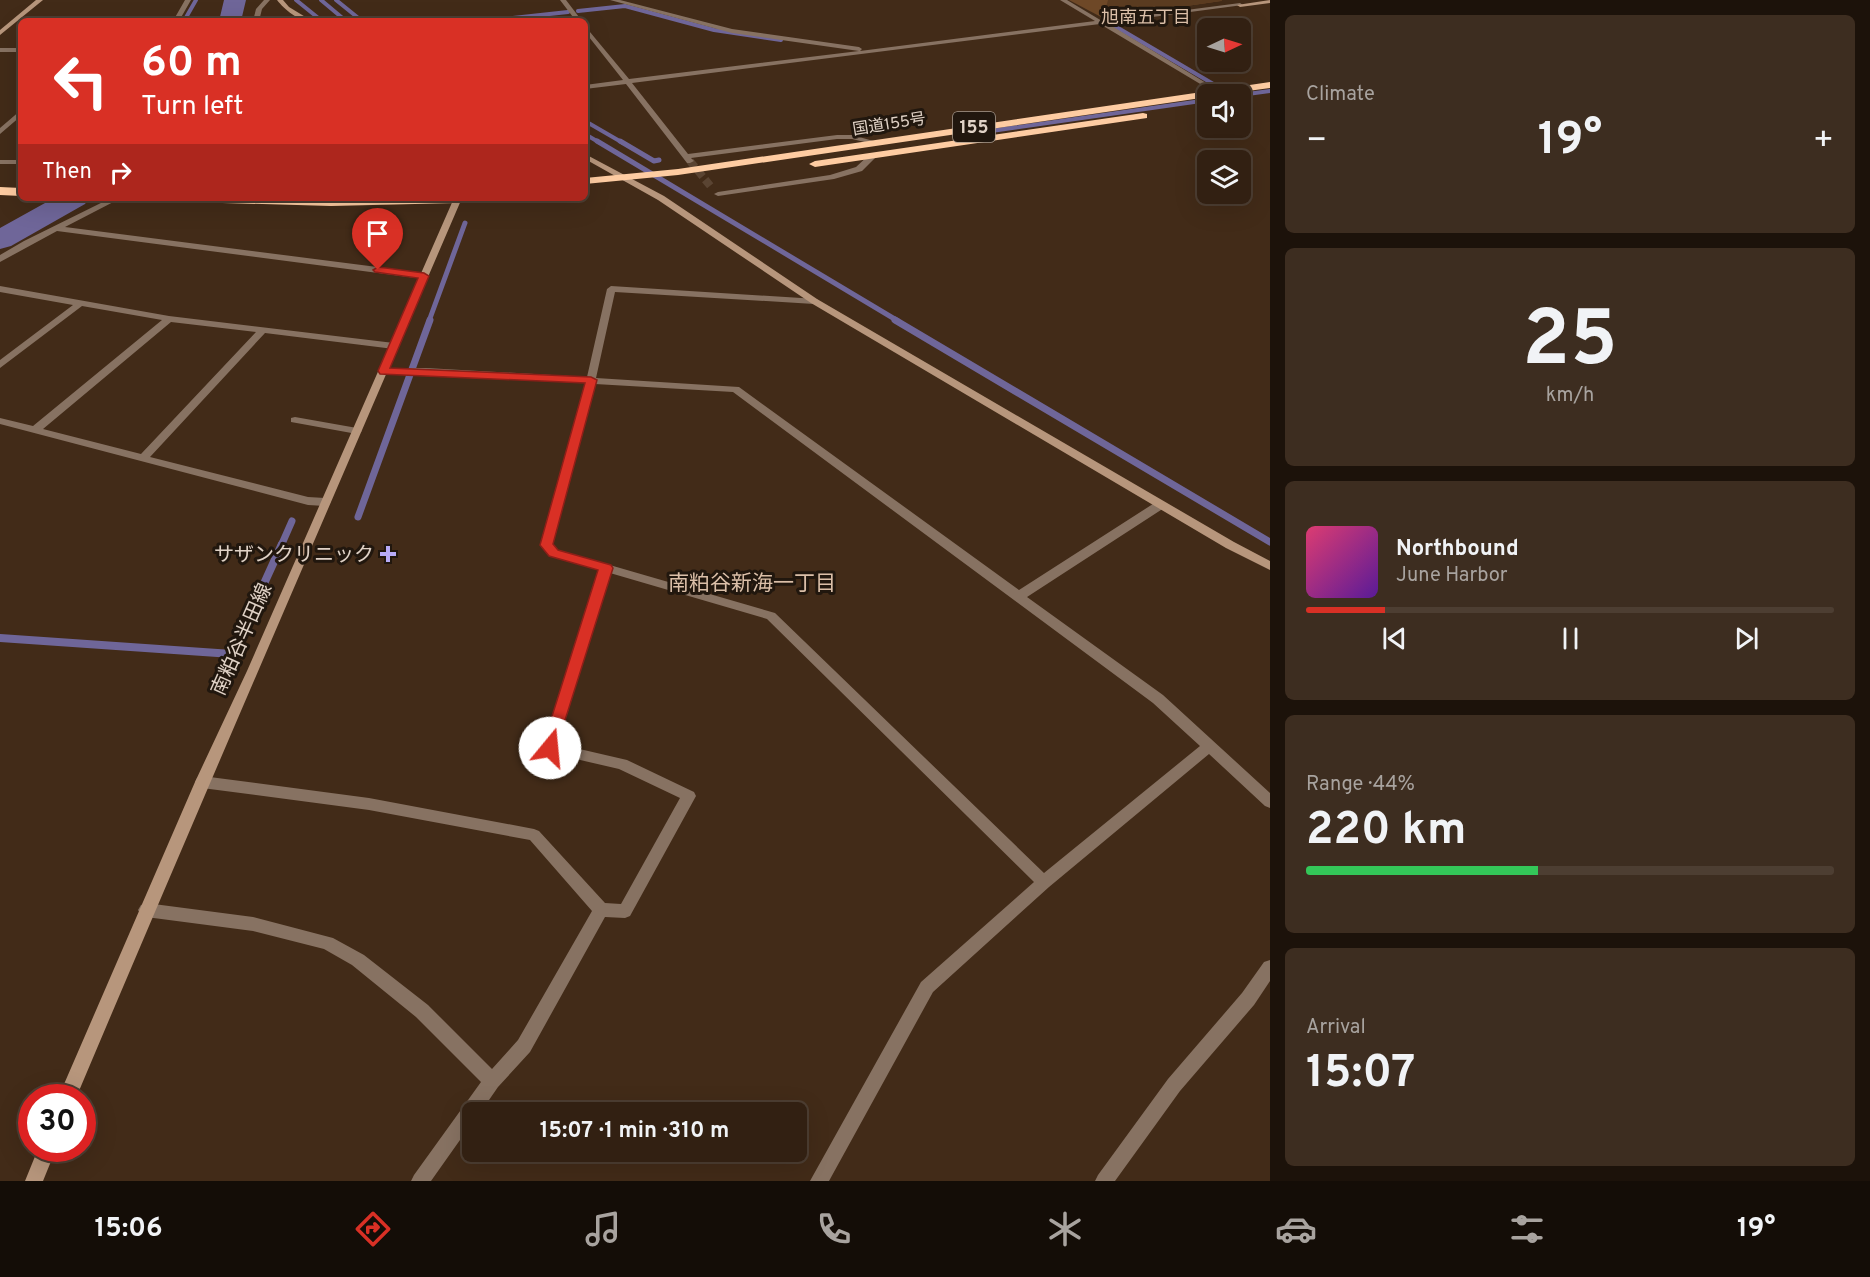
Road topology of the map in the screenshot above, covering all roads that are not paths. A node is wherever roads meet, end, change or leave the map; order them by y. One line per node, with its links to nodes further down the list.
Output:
1 (40, 0): 11 (main road)
2 (188, 0): 13 (street)
3 (267, 0): 14 (street)
4 (280, 0): 15 (main road)
5 (563, 0): 16 (street)
6 (614, 0): 22 (street)
7 (1063, 0): 17 (street)
8 (1230, 0): 10 (street)
9 (1270, 1): 10 (main road)
10 (1240, 5): 17 (street)
11 (18, 18)
12 (18, 18): 19 (main road)
13 (178, 18)
14 (257, 18)
15 (304, 18)
16 (577, 18)
17 (1100, 22): 22 (street); 24 (street)
18 (588, 32): 23 (street)
19 (0, 33)
20 (0, 50): 21 (street)
21 (18, 50)
22 (866, 52): 23 (street)
23 (626, 81): 26 (street); 32 (street)
24 (1204, 84)
25 (1270, 85): 27 (highway, 国道155号 / 155)
26 (588, 87)
27 (1251, 88)
28 (1197, 96): 32 (highway, 国道155号 / 155)
29 (1197, 108): 33 (highway, 国道155号 / 155)
30 (18, 115): 31 (street)
31 (0, 132)
32 (873, 142): 39 (highway, 国道155号 / 155)
33 (873, 156): 42 (highway, 国道155号 / 155); 43 (street)
34 (588, 158): 52 (main road)
35 (0, 162): 36 (street)
36 (18, 162)
37 (0, 180): 38 (highway)
38 (18, 181)
39 (588, 181)
40 (0, 191): 41 (highway)
41 (18, 192)
42 (588, 192)
43 (718, 194)
44 (111, 201): 48 (street)
45 (296, 201): 46 (highway)
46 (373, 201)
47 (457, 201): 50 (main road, 南粕谷半田線)
48 (57, 229): 49 (street); 50 (street)
49 (0, 259)
50 (424, 276): 56 (main road, 南粕谷半田線)
51 (0, 289): 53 (street)
52 (814, 301): 59 (street); 66 (main road)
53 (79, 304): 54 (street); 57 (street)
54 (169, 319): 55 (street); 62 (street)
55 (263, 330): 56 (street); 64 (street)
56 (394, 346): 58 (main road, 南粕谷半田線)
57 (0, 365)
58 (384, 371): 59 (street); 63 (main road, 南粕谷半田線)
59 (591, 380): 68 (street); 69 (street)
60 (295, 420): 63 (street)
61 (0, 421): 62 (street)
62 (35, 430): 64 (street)
63 (357, 431): 65 (main road, 南粕谷半田線)
64 (143, 458): 65 (street)
65 (325, 502): 71 (main road, 南粕谷半田線)
66 (1161, 505): 67 (main road); 69 (street)
67 (1270, 566)
68 (606, 568): 73 (street); 75 (street)
69 (1019, 596): 70 (street)
70 (1209, 746): 72 (street); 73 (street)
71 (202, 782): 74 (main road, 南粕谷半田線); 75 (street)
72 (1270, 802)
73 (1044, 882): 82 (street)
74 (146, 910): 77 (street); 78 (main road, 南粕谷半田線)
75 (601, 910): 77 (street)
76 (1270, 967): 83 (street)
77 (492, 1081): 81 (street)
78 (73, 1084)
79 (42, 1162): 80 (main road)
80 (34, 1181)
81 (420, 1181)
82 (819, 1181)
83 (1104, 1181)

